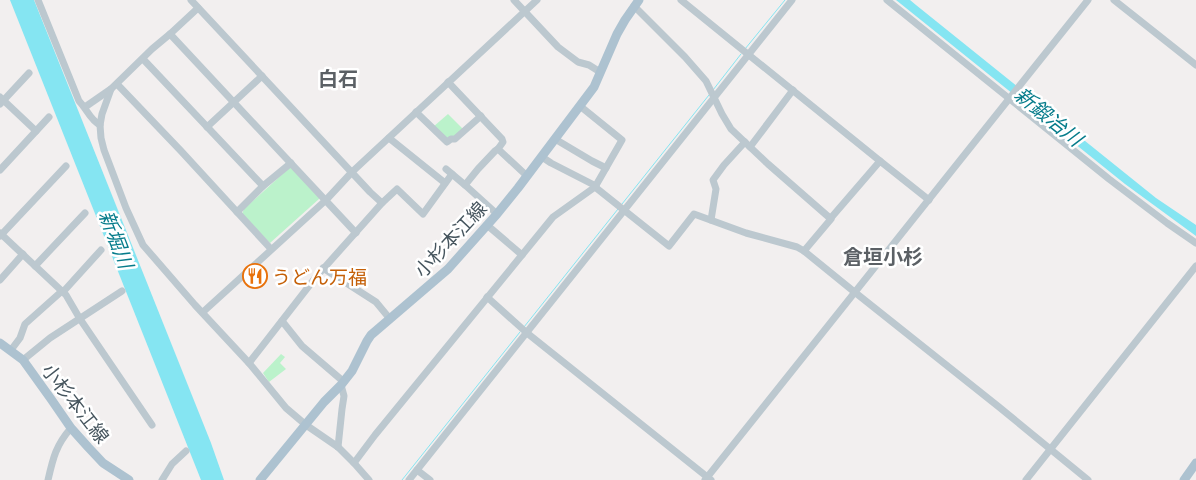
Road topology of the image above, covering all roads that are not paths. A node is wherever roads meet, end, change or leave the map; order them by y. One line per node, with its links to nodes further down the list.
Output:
1 (38, 0): 28 (street)
2 (191, 0): 11 (street)
3 (514, 0): 12 (street)
4 (537, 0): 12 (street)
5 (681, 0): 14 (street)
6 (792, 0): 14 (street)
7 (887, 0): 23 (street)
8 (1088, 0): 23 (street)
9 (1114, 0): 16 (street)
10 (636, 3): 17 (main road, 小杉本江線); 24 (street)
11 (198, 8): 13 (street); 19 (street)
12 (524, 12): 17 (street); 20 (street)
13 (170, 34): 15 (street); 26 (street)
14 (749, 55): 22 (street); 24 (street)
15 (143, 58): 21 (street); 33 (street)
16 (1196, 66)
17 (600, 72): 27 (main road, 小杉本江線)
18 (29, 74): 25 (street)
19 (262, 76): 26 (street); 45 (street)
20 (448, 82): 29 (street); 30 (street)
21 (114, 87): 28 (street); 32 (street); 55 (street)
22 (793, 90): 37 (street); 40 (street)
23 (1011, 97): 52 (street); 63 (street)
24 (714, 98): 37 (street); 54 (street)
25 (1, 101): 34 (street)
26 (234, 102): 33 (street); 41 (street)
27 (580, 106): 36 (main road, 小杉本江線); 43 (street)
28 (85, 107): 32 (street)
29 (416, 112): 30 (street); 35 (street)
30 (481, 116): 38 (street)
31 (49, 117): 34 (street)
32 (100, 125): 78 (street)
33 (207, 126): 49 (street)
34 (36, 131): 44 (street)
35 (389, 138): 45 (street); 47 (street)
36 (555, 139): 39 (main road, 小杉本江線); 43 (street)
37 (748, 145): 58 (street); 59 (street)
38 (498, 149): 46 (street); 48 (street)
39 (542, 157): 46 (main road, 小杉本江線); 50 (street)
40 (880, 161): 52 (street); 58 (street)
41 (291, 163): 49 (street); 51 (street)
42 (66, 166): 62 (street)
43 (606, 168): 50 (street)
44 (0, 170)
45 (352, 172): 51 (street); 53 (street)
46 (527, 176): 57 (main road, 小杉本江線)
47 (445, 183): 48 (street); 53 (street)
48 (465, 184): 57 (street)
49 (264, 186): 55 (street)
50 (595, 187): 54 (street); 68 (street)
51 (326, 200): 61 (street); 64 (street)
52 (929, 200): 76 (street)
53 (382, 204): 61 (street)
54 (625, 210): 59 (street); 82 (street)
55 (237, 212): 64 (street)
56 (85, 213): 69 (street)
57 (496, 214): 60 (main road, 小杉本江線)
58 (830, 219): 66 (street)
59 (712, 220): 66 (street)
60 (487, 225): 68 (street); 80 (main road, 小杉本江線)
61 (356, 233): 71 (street)
62 (1, 235): 67 (street)
63 (1196, 243)
64 (270, 249): 78 (street)
65 (101, 250): 75 (street)
66 (804, 250): 76 (street)
67 (22, 254): 69 (street); 72 (street)
68 (522, 255): 77 (street)
69 (35, 266): 75 (street)
70 (1196, 266): 92 (street)
71 (324, 268): 80 (street); 81 (street)
72 (3, 271): 73 (street)
73 (0, 280)
74 (122, 291): 79 (street)
75 (62, 292): 79 (street); 84 (street)
76 (855, 293): 92 (street); 97 (street)
77 (487, 297): 82 (street); 94 (street)
78 (203, 312): 86 (street)
79 (80, 319): 85 (street); 88 (street)
80 (390, 319): 87 (main road, 小杉本江線)
81 (282, 321): 86 (street); 87 (street)
82 (527, 333): 96 (street); 97 (street)
83 (0, 343): 84 (main road, 小杉本江線)
84 (11, 350): 85 (main road, 小杉本江線)
85 (23, 360): 90 (main road, 小杉本江線)
86 (249, 363): 89 (street)
87 (342, 384): 89 (main road, 小杉本江線); 91 (street)
88 (152, 425)
89 (306, 425): 91 (street); 101 (main road, 小杉本江線)
90 (71, 428): 98 (street); 99 (main road, 小杉本江線)
91 (338, 447): 94 (street)
92 (1050, 450): 105 (street); 106 (street)
93 (186, 451): 100 (street)
94 (354, 463): 102 (street)
95 (1196, 463): 107 (main road)
96 (417, 470): 103 (street); 104 (street)
97 (708, 479)
98 (48, 480)
99 (129, 480)
100 (162, 480)
101 (260, 480)
102 (369, 480)
103 (409, 480)
104 (430, 480)
105 (1026, 480)
106 (1088, 480)
107 (1184, 480)

